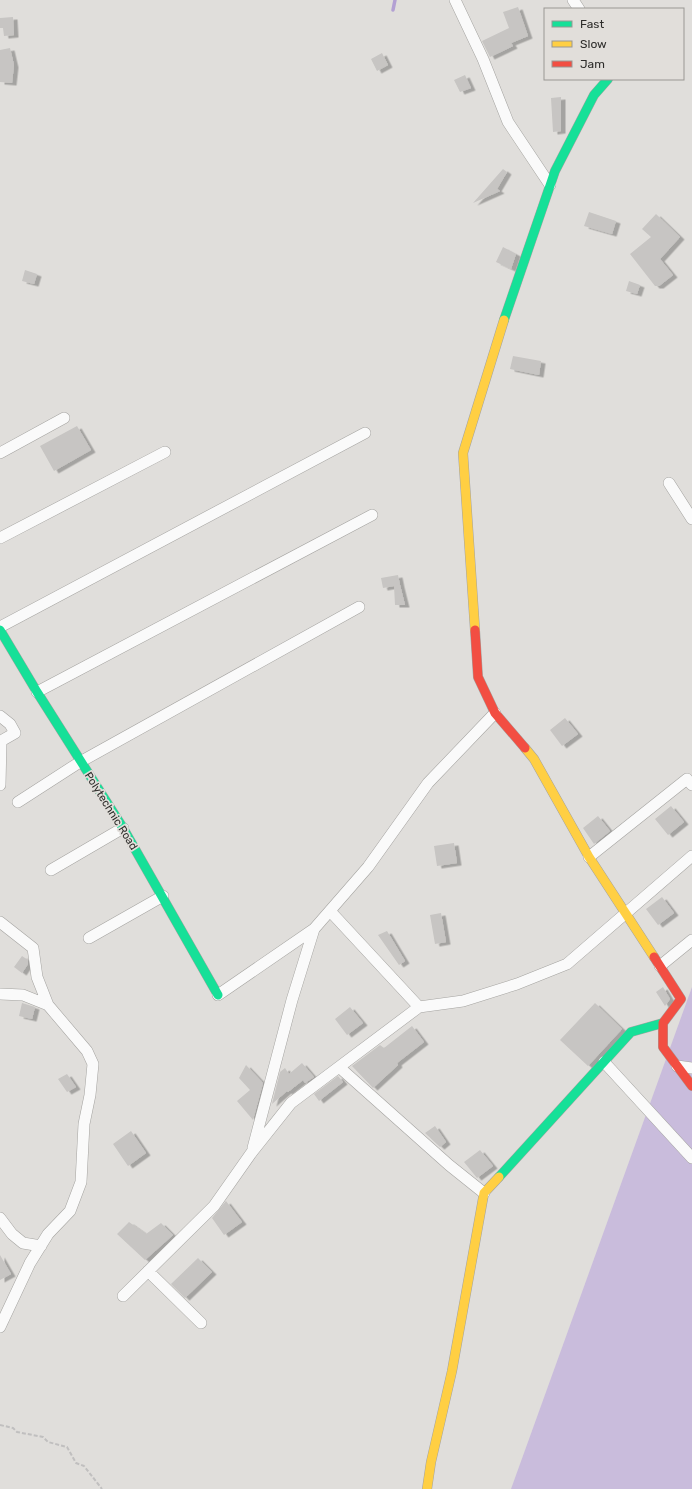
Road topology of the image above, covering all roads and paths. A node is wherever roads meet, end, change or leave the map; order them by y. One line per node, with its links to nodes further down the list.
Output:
1 (455, 0): 3 (street)
2 (607, 80): 3 (street)
3 (550, 185): 15 (street)
4 (64, 418): 7 (street)
5 (365, 433): 13 (street)
6 (165, 452): 11 (street)
7 (0, 453)
8 (669, 483): 10 (street)
9 (372, 514): 14 (street)
10 (692, 519)
11 (0, 538)
12 (359, 607): 18 (street)
13 (0, 628): 14 (street, Polytechnic Road)
14 (37, 692): 18 (street, Polytechnic Road)
15 (495, 713): 24 (street); 27 (street)
16 (0, 716): 17 (street)
17 (1, 741): 19 (street)
18 (80, 762): 21 (street); 22 (street, Polytechnic Road)
19 (0, 785)
20 (692, 785): 24 (street)
21 (18, 802)
22 (123, 828): 25 (street); 26 (street, Polytechnic Road)
23 (692, 856): 28 (street)
24 (589, 857): 28 (street)
25 (50, 870)
26 (163, 896): 31 (street); 35 (street, Polytechnic Road)
27 (330, 911): 30 (street); 37 (street)
28 (625, 914): 33 (street); 37 (street)
29 (0, 922): 36 (street)
30 (314, 929): 35 (street); 45 (street)
31 (89, 938)
32 (692, 940): 33 (street)
33 (660, 966): 38 (street)
34 (0, 994): 36 (street)
35 (218, 995)
36 (48, 1005): 48 (street)
37 (419, 1008): 41 (street)
38 (663, 1023): 39 (street); 40 (street)
39 (604, 1062): 44 (street); 46 (street)
40 (677, 1066): 42 (street); 43 (street)
41 (339, 1067): 45 (street); 46 (street)
42 (692, 1068)
43 (692, 1086)
44 (689, 1150)
45 (252, 1152): 49 (street)
46 (484, 1193): 55 (street)
47 (0, 1218): 48 (street)
48 (40, 1246): 52 (street)
49 (148, 1271): 50 (street); 51 (street)
50 (123, 1296)
51 (201, 1323)
52 (0, 1327)
53 (0, 1425): 54 (path)
54 (102, 1489)
55 (427, 1489)

